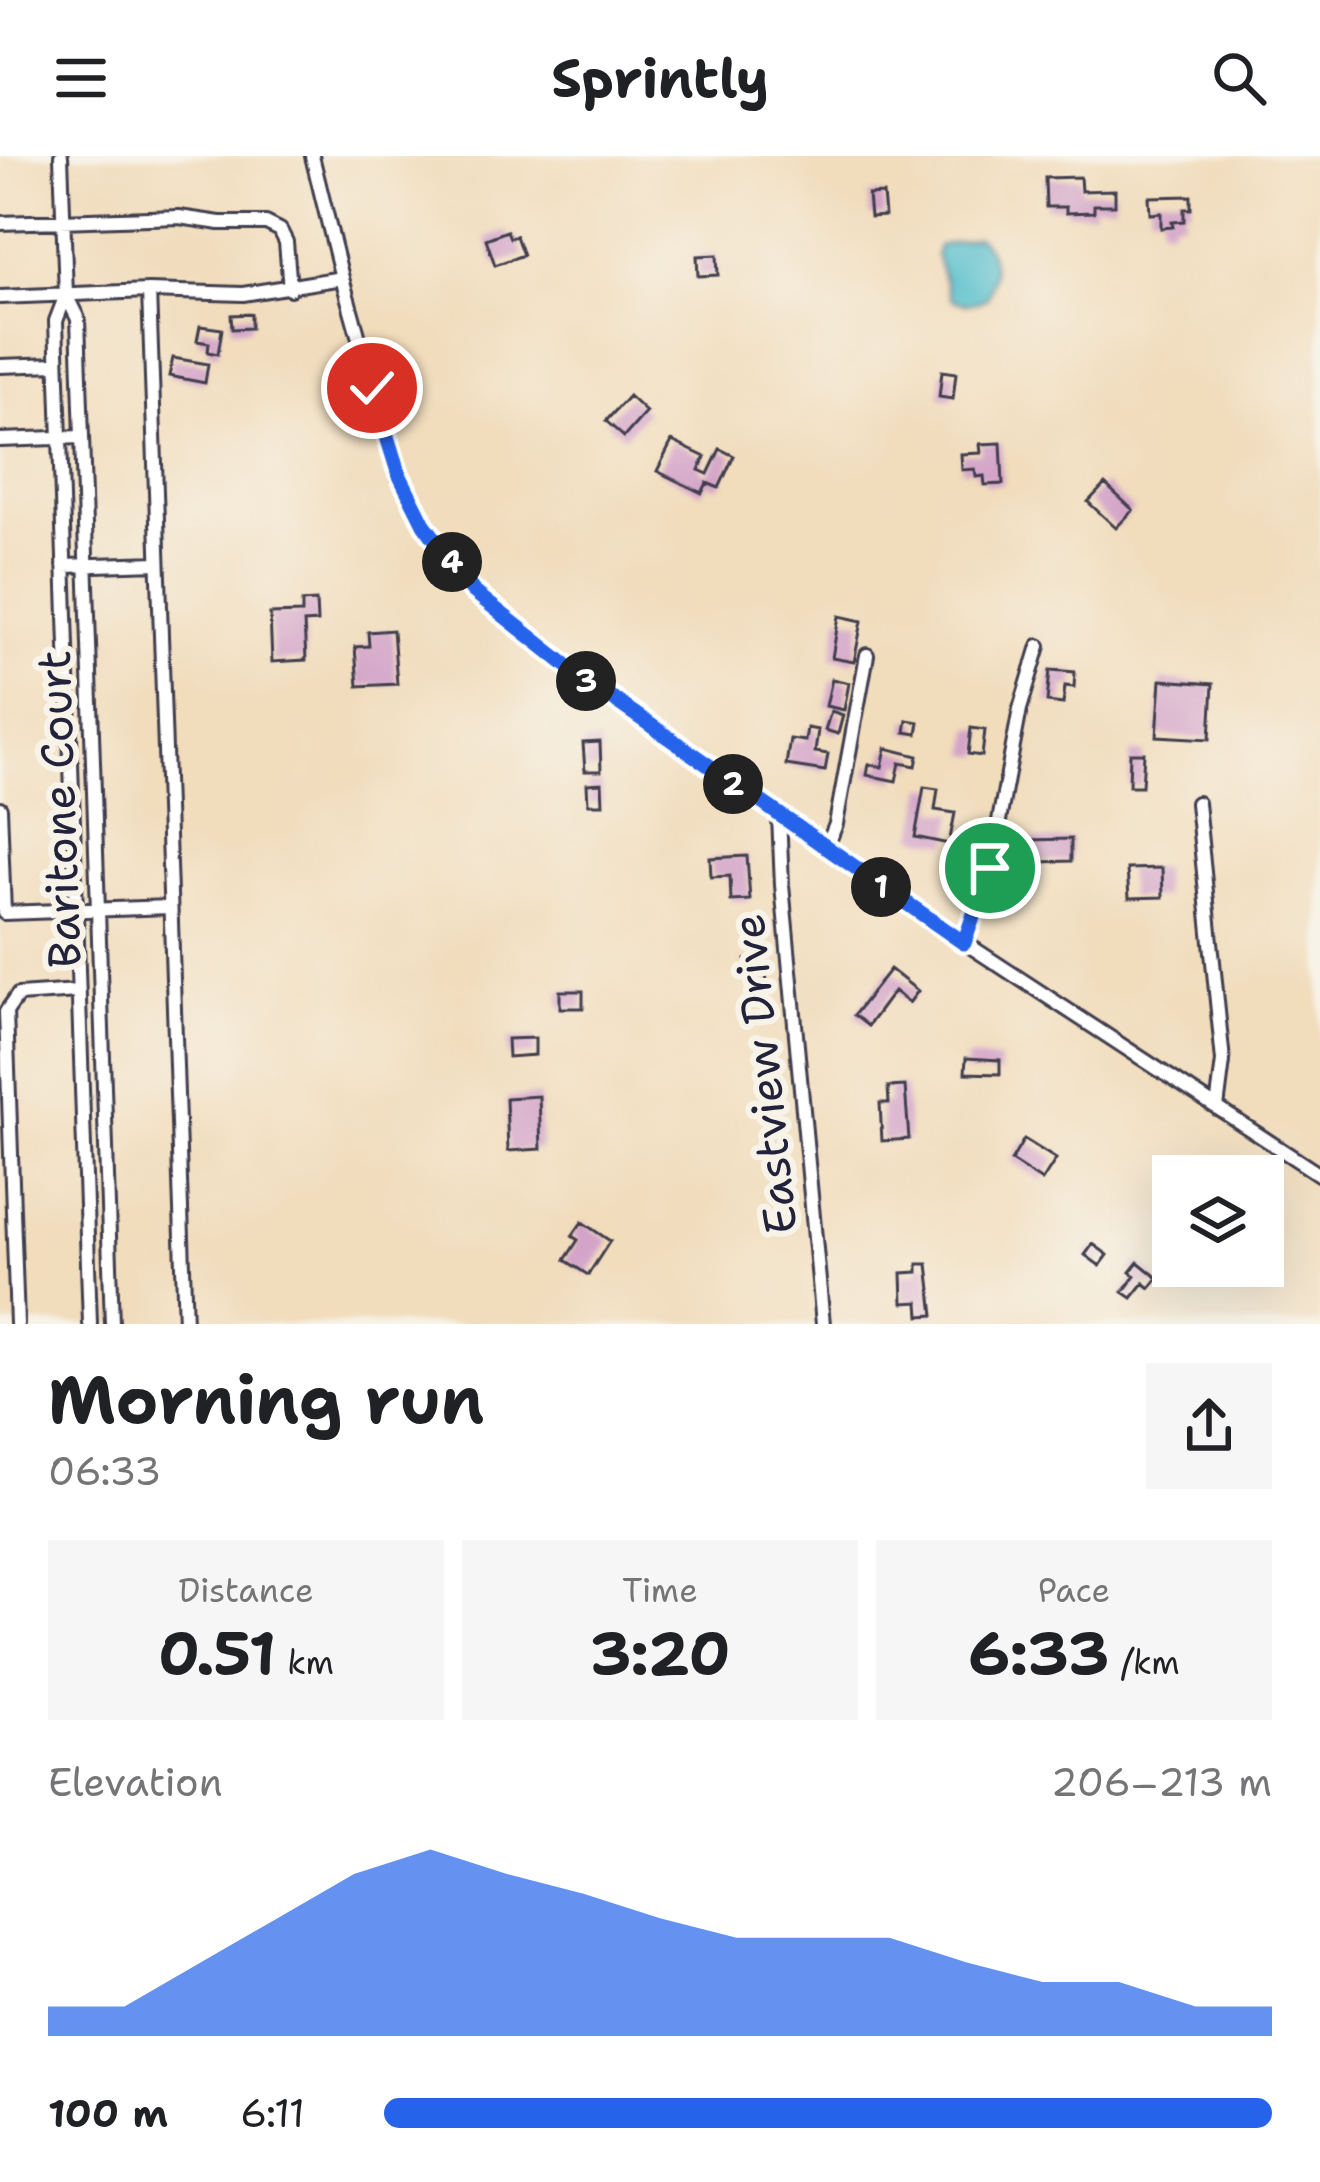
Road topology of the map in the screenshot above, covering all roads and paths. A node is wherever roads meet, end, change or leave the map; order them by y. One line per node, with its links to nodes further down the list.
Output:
1 (61, 156): 3 (street, Baritone Court)
2 (312, 156): 5 (street)
3 (63, 221): 4 (street); 6 (street); 8 (street, Baritone Court)
4 (0, 223)
5 (341, 278): 6 (street); 24 (street)
6 (290, 289): 7 (street)
7 (149, 291): 8 (street); 15 (street)
8 (65, 295): 9 (street); 10 (street, Baritone Court); 12 (street, Baritone Court)
9 (0, 297)
10 (57, 364): 11 (street); 13 (street, Baritone Court)
11 (0, 366)
12 (82, 437): 13 (street); 17 (street, Baritone Court)
13 (59, 438): 14 (street); 16 (street, Baritone Court)
14 (0, 440)
15 (158, 563): 17 (street); 26 (street)
16 (64, 566): 17 (street); 21 (street, Baritone Court)
17 (86, 566): 20 (street, Baritone Court)
18 (1039, 646): 29 (street)
19 (867, 656): 25 (street)
20 (92, 746): 21 (street); 28 (street, Baritone Court)
21 (70, 747): 27 (street, Baritone Court)
22 (1197, 803): 31 (street)
23 (0, 808): 27 (street)
24 (779, 816): 25 (street); 39 (street, Eastview Drive)
25 (826, 849): 29 (street)
26 (170, 907): 28 (street); 38 (street)
27 (76, 910): 28 (street); 30 (street, Baritone Court)
28 (98, 910): 32 (street, Baritone Court)
29 (964, 943): 31 (street)
30 (78, 991): 33 (street, Baritone Court); 35 (street)
31 (1217, 1108): 34 (street)
32 (106, 1155): 33 (street); 37 (street, Baritone Court)
33 (84, 1156): 36 (street, Baritone Court)
34 (1320, 1175)
35 (17, 1324)
36 (90, 1324)
37 (112, 1324)
38 (185, 1324)
39 (823, 1324)

